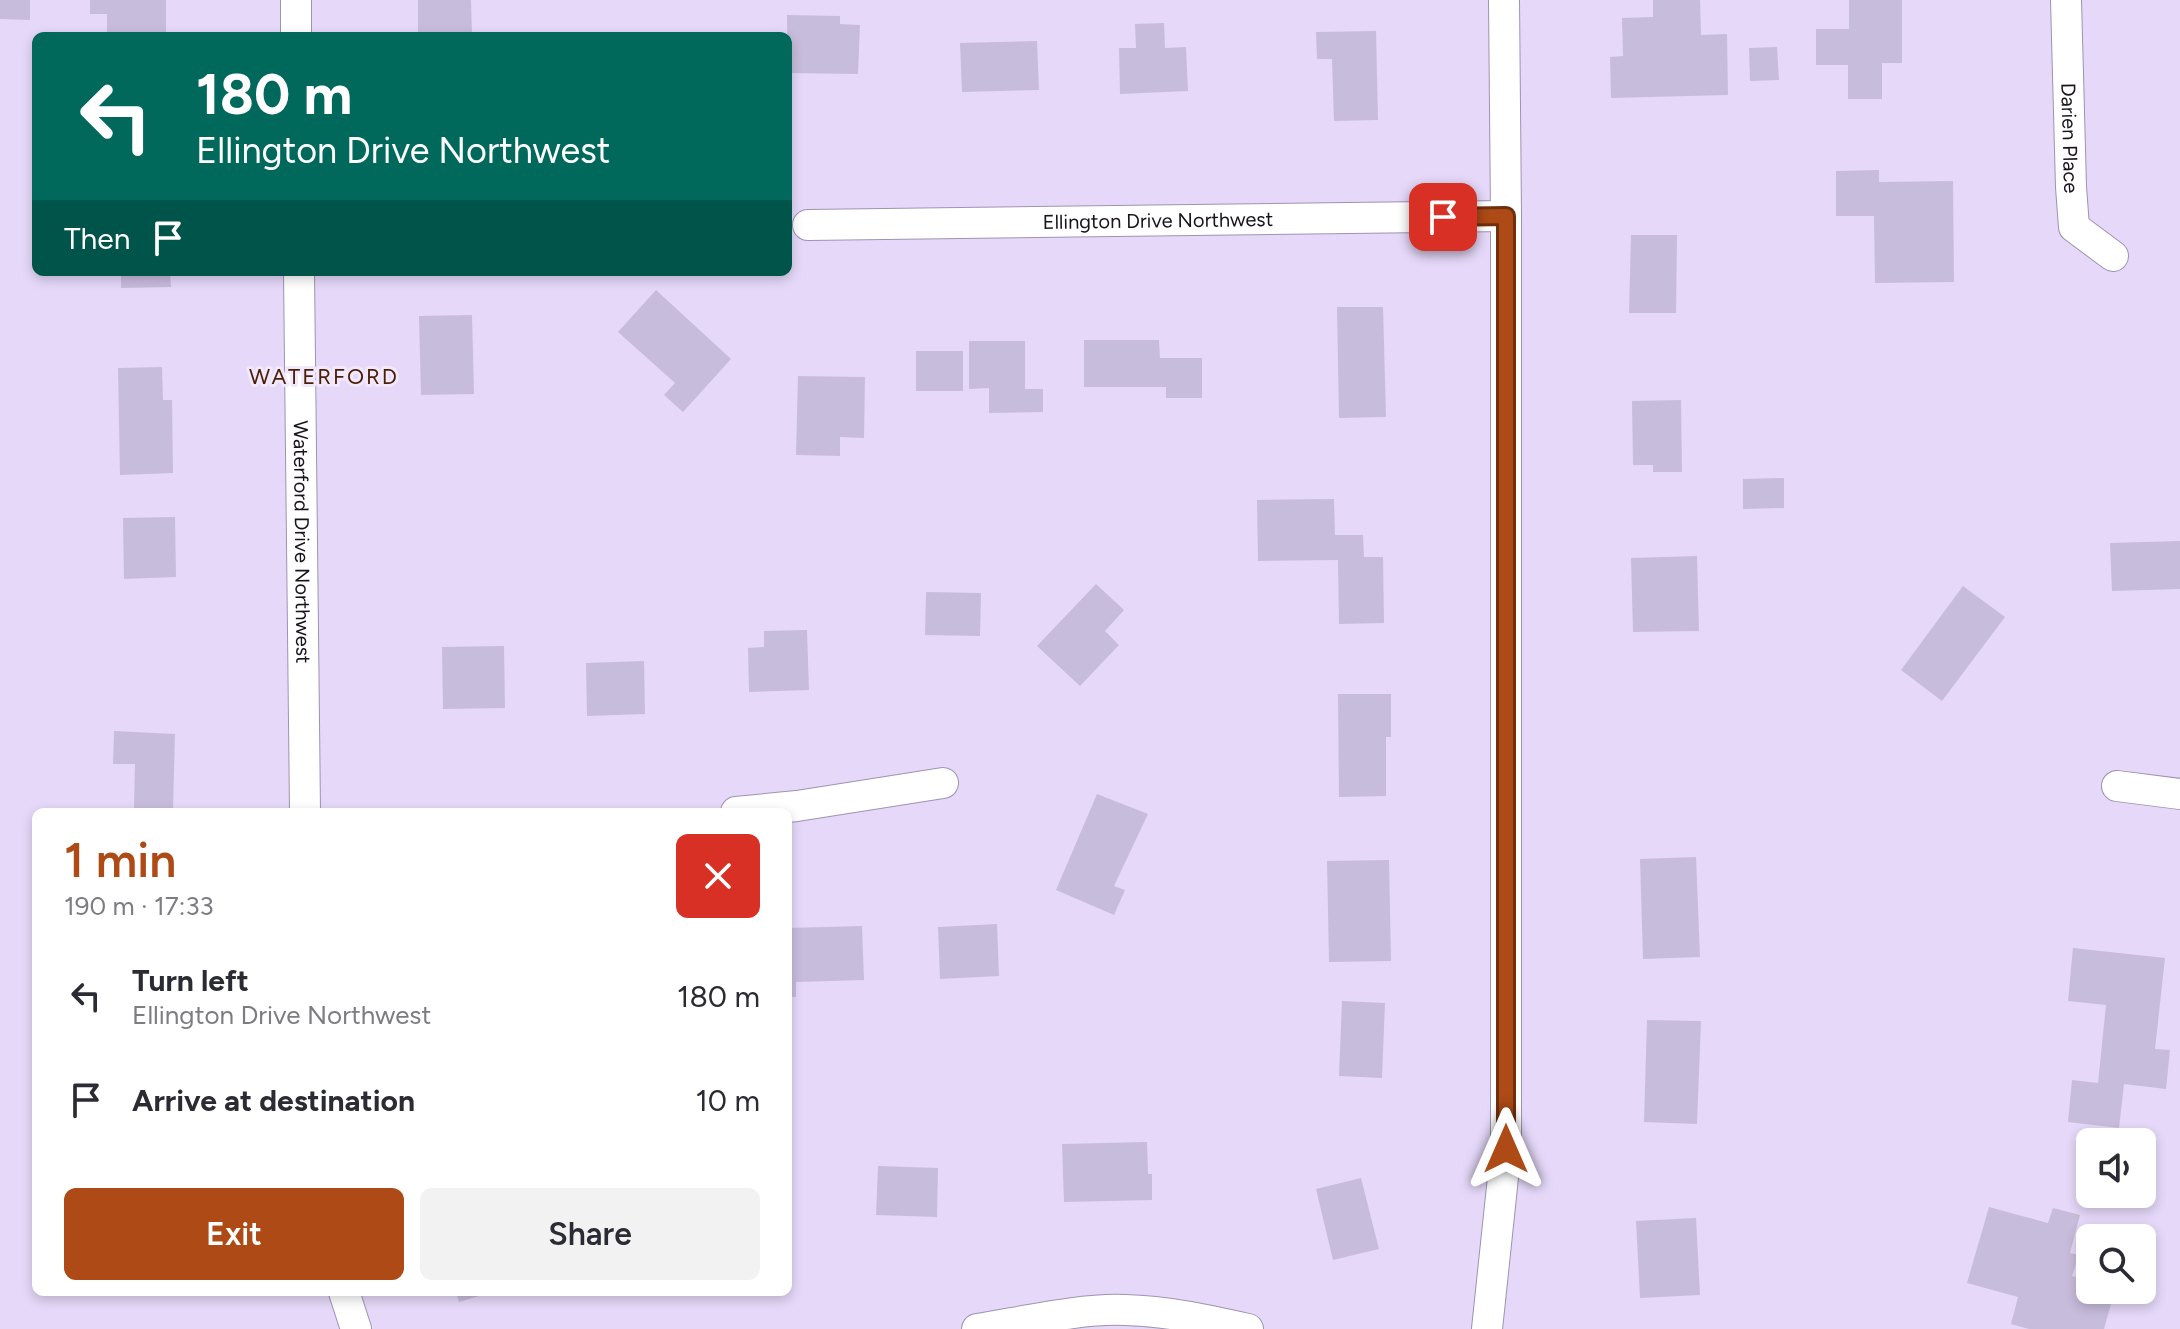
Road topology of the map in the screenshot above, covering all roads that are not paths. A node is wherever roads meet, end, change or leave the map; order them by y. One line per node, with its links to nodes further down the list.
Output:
1 (296, 0): 4 (street)
2 (1504, 0): 5 (street)
3 (2066, 0): 7 (street, Darien Place)
4 (296, 32)
5 (1506, 216): 6 (street, Ellington Drive Northwest); 18 (street)
6 (808, 225)
7 (2113, 256)
8 (299, 276): 12 (street, Waterford Drive Northwest)
9 (943, 783): 13 (street)
10 (2117, 786): 11 (street)
11 (2180, 794)
12 (305, 808)
13 (777, 808)
14 (345, 1296): 15 (street)
15 (356, 1329)
16 (977, 1329): 17 (street)
17 (1248, 1329)
18 (1487, 1329)

